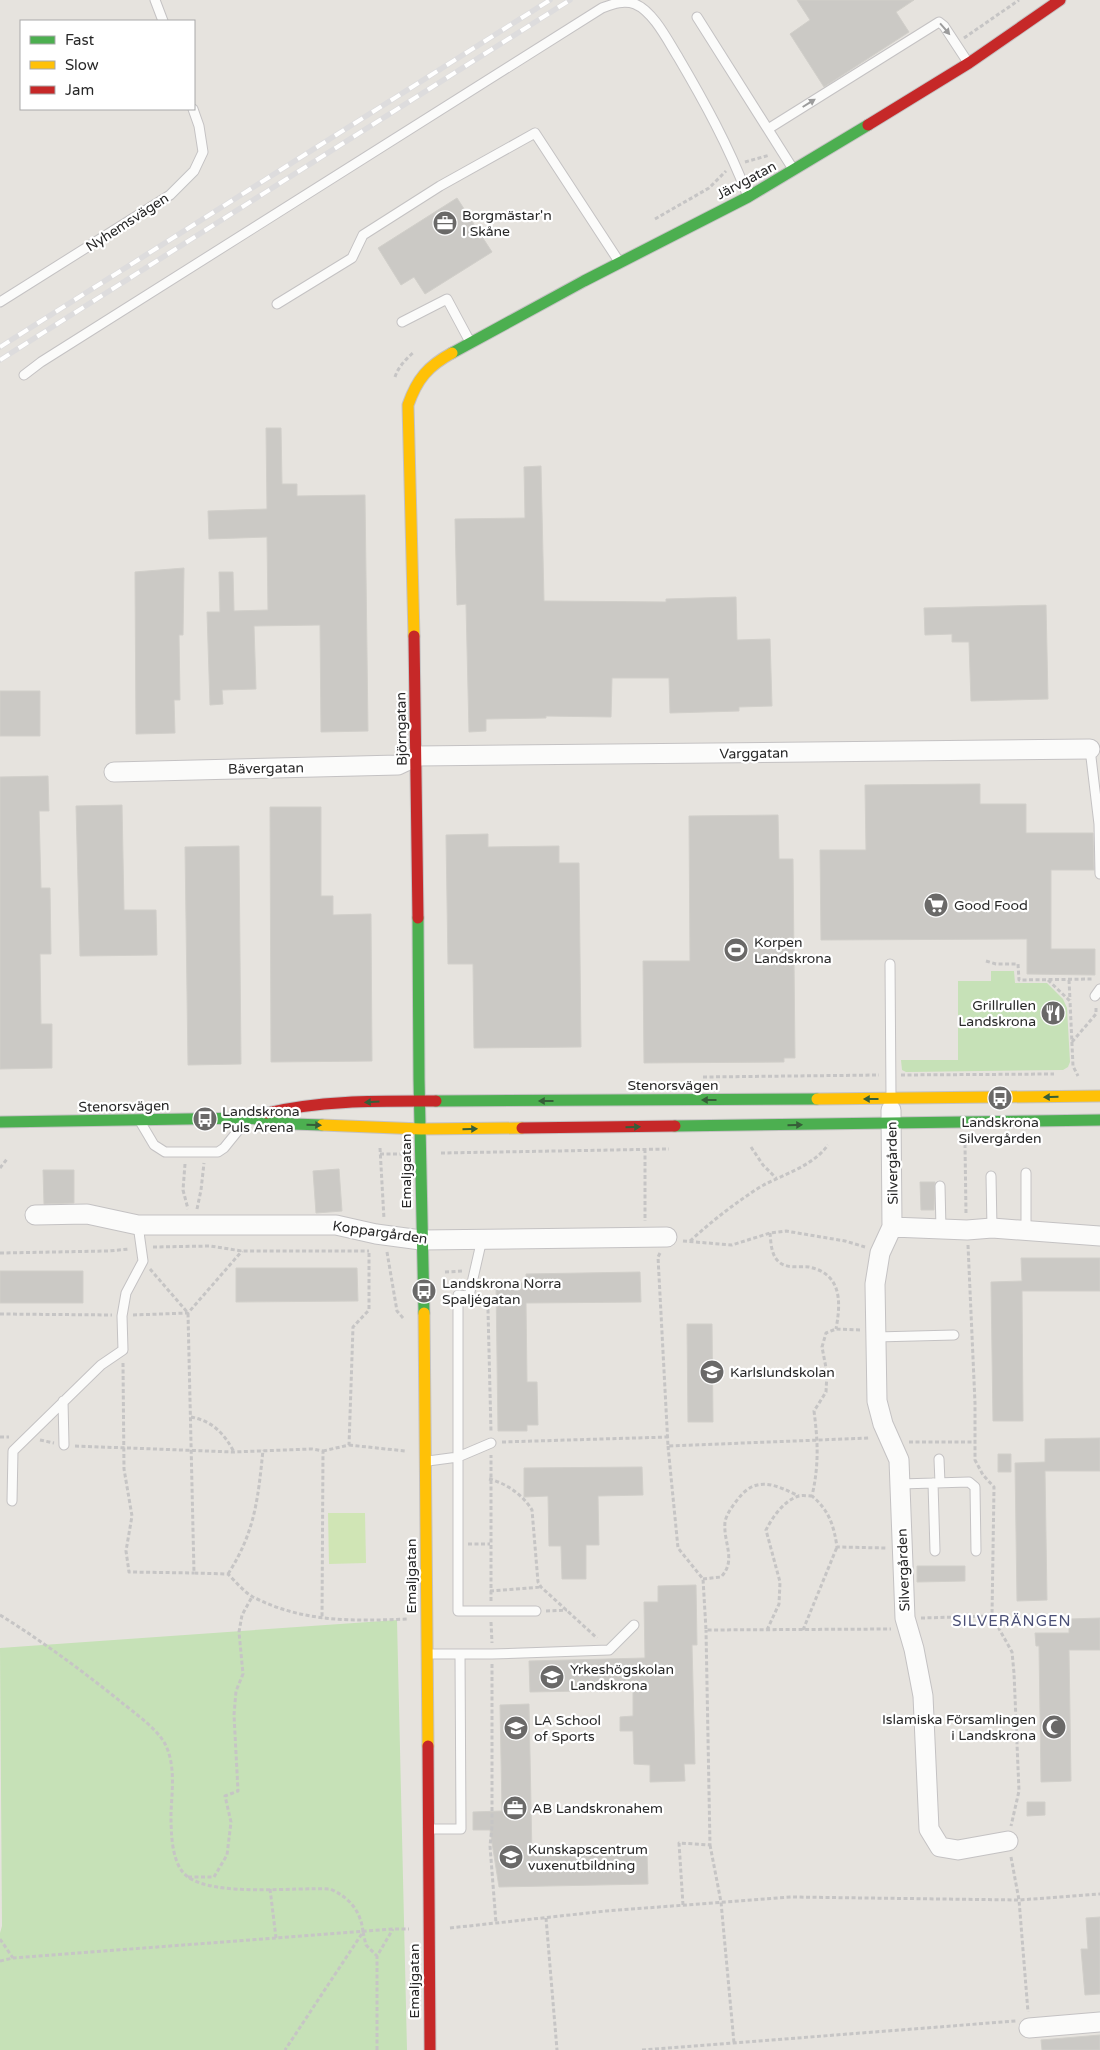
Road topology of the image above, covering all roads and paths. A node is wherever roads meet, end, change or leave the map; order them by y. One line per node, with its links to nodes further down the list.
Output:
1 (155, 0): 5 (lane)
2 (1018, 0): 6 (path)
3 (1060, 0): 7 (street, Järvgatan)
4 (697, 17): 9 (lane)
5 (162, 20)
6 (956, 43): 7 (lane); 9 (lane, one-way to 6)
7 (969, 63): 12 (street, Järvgatan)
8 (193, 110): 16 (lane, Nyhemsvägen)
9 (768, 129): 10 (lane)
10 (781, 150): 11 (path); 12 (lane)
11 (736, 165): 13 (lane); 14 (path); 22 (lane)
12 (794, 171): 13 (street, Järvgatan)
13 (748, 197): 15 (street, Järvgatan)
14 (650, 222)
15 (620, 263): 17 (lane); 19 (street, Järvgatan)
16 (0, 302)
17 (277, 304)
18 (402, 322): 19 (lane)
19 (471, 342): 21 (street, Järvgatan)
20 (420, 347): 23 (path)
21 (433, 363): 25 (street, Björngatan)
22 (24, 375)
23 (395, 379)
24 (1090, 749): 25 (street, Varggatan); 27 (lane)
25 (417, 756): 26 (street, Bävergatan); 39 (street, Björngatan)
26 (114, 772)
27 (1100, 874)
28 (986, 961): 31 (path)
29 (890, 964): 38 (lane)
30 (1100, 979): 32 (path)
31 (1048, 980): 32 (path); 34 (path)
32 (1068, 980): 34 (path)
33 (1098, 992): 35 (path)
34 (1070, 1001): 35 (path)
35 (1072, 1042): 36 (path)
36 (1078, 1074)
37 (1100, 1096): 38 (street, Stenorsvägen, one-way to 38)
38 (891, 1099): 39 (street, Stenorsvägen, one-way to 39); 44 (street, Silvergården)
39 (420, 1102): 40 (street, Stenorsvägen, one-way to 40); 46 (street, Emaljgatan)
40 (248, 1118): 41 (street, Stenorsvägen); 45 (street, Stenorsvägen, one-way to 45); 51 (lane)
41 (139, 1120): 43 (street, Stenorsvägen); 51 (lane)
42 (1100, 1120): 44 (street, Stenorsvägen)
43 (0, 1122)
44 (891, 1124): 46 (street, Stenorsvägen, one-way to 44); 62 (street, Silvergården)
45 (378, 1127): 46 (street, Stenorsvägen); 75 (path)
46 (421, 1129): 72 (street, Emaljgatan)
47 (965, 1144): 65 (path)
48 (828, 1145): 57 (path)
49 (752, 1147): 57 (path)
50 (645, 1149): 69 (path)
51 (205, 1152): 60 (path)
52 (7, 1159): 54 (path)
53 (185, 1164): 60 (path)
54 (0, 1168)
55 (1026, 1174): 66 (lane)
56 (991, 1176): 63 (lane)
57 (776, 1178): 73 (path)
58 (940, 1186): 64 (lane)
59 (35, 1216): 61 (street, Koppargården)
60 (193, 1224): 61 (street, Koppargården); 74 (path); 75 (street, Koppargården)
61 (138, 1225): 76 (lane)
62 (892, 1227): 64 (street); 79 (street, Silvergården)
63 (992, 1228): 65 (street); 66 (street)
64 (941, 1229): 65 (street)
65 (967, 1230): 94 (path)
66 (1026, 1231): 68 (street)
67 (770, 1233): 73 (path); 79 (path); 84 (path)
68 (1100, 1236)
69 (645, 1237): 70 (street, Koppargården); 71 (street, Koppargården)
70 (667, 1237): 73 (path); 91 (path)
71 (482, 1239): 72 (street, Koppargården); 105 (lane)
72 (422, 1240): 75 (street, Koppargården); 82 (street, Emaljgatan)
73 (690, 1242)
74 (193, 1246): 76 (path); 78 (path)
75 (389, 1246): 78 (path)
76 (142, 1248): 77 (path); 80 (lane)
77 (0, 1252)
78 (369, 1252): 97 (path)
79 (880, 1253): 85 (street, Silvergården)
80 (143, 1261): 87 (lane); 89 (path)
81 (469, 1271): 82 (path)
82 (424, 1273): 107 (street, Emaljgatan)
83 (476, 1294): 95 (path)
84 (836, 1329): 85 (path); 92 (path)
85 (876, 1334): 86 (lane); 93 (street, Silvergården)
86 (954, 1335)
87 (122, 1350): 88 (lane); 99 (path)
88 (63, 1401): 90 (lane); 96 (lane)
89 (191, 1417): 100 (path); 104 (path)
90 (26, 1437): 96 (path); 113 (lane)
91 (668, 1437): 95 (path); 98 (path)
92 (818, 1440): 93 (path); 98 (path); 112 (path)
93 (891, 1442): 94 (path); 110 (street, Silvergården)
94 (975, 1442): 130 (path)
95 (491, 1443): 105 (lane); 108 (path)
96 (64, 1445): 99 (path)
97 (349, 1445): 102 (path); 103 (path)
98 (668, 1446): 122 (path)
99 (125, 1448): 100 (path); 120 (path)
100 (191, 1450): 104 (path); 120 (path)
101 (263, 1450): 102 (path); 104 (path); 121 (path)
102 (323, 1451): 133 (path)
103 (411, 1451)
104 (234, 1452)
105 (458, 1457): 107 (lane); 114 (lane)
106 (939, 1459): 109 (lane)
107 (425, 1461): 131 (street, Emaljgatan)
108 (489, 1479): 115 (path); 123 (path)
109 (937, 1483): 110 (lane); 118 (lane); 119 (lane)
110 (900, 1484): 117 (street, Silvergården)
111 (799, 1496): 112 (path); 122 (path); 137 (path)
112 (812, 1496): 116 (path)
113 (12, 1501)
114 (458, 1544): 115 (path); 128 (lane)
115 (490, 1544): 124 (path)
116 (836, 1547): 117 (path); 138 (path)
117 (902, 1548): 134 (street, Silvergården)
118 (935, 1551)
119 (976, 1551)
120 (194, 1573): 121 (path)
121 (228, 1574): 125 (path)
122 (704, 1579): 136 (path)
123 (541, 1587): 124 (path); 127 (path)
124 (490, 1591): 126 (path)
125 (252, 1597): 133 (path); 146 (path)
126 (491, 1609)
127 (568, 1610): 128 (path); 139 (path)
128 (536, 1611)
129 (0, 1615): 146 (path)
130 (992, 1616): 134 (path); 144 (path)
131 (426, 1618): 133 (path); 140 (street, Emaljgatan)
132 (491, 1618): 142 (path)
133 (322, 1619)
134 (907, 1624): 138 (path); 144 (street, Silvergården)
135 (634, 1625): 139 (lane)
136 (706, 1630): 137 (path); 145 (path)
137 (767, 1630): 138 (path)
138 (803, 1630)
139 (609, 1650): 142 (lane)
140 (427, 1654): 141 (lane); 143 (street, Emaljgatan)
141 (460, 1654): 142 (lane); 143 (lane)
142 (492, 1654): 153 (path)
143 (428, 1829): 155 (street, Emaljgatan)
144 (1008, 1841): 149 (path)
145 (710, 1845): 150 (path); 151 (path)
146 (187, 1877): 147 (path)
147 (270, 1888): 156 (path); 157 (path)
148 (1100, 1894): 149 (path)
149 (1019, 1900): 150 (path); 163 (path)
150 (721, 1902): 151 (path); 164 (path)
151 (684, 1905): 152 (path)
152 (546, 1918): 153 (path); 168 (path)
153 (496, 1923): 155 (path)
154 (393, 1929): 155 (path); 156 (path); 159 (path)
155 (429, 1930): 167 (street, Emaljgatan)
156 (363, 1932): 157 (path); 159 (path); 165 (path)
157 (276, 1938): 160 (path)
158 (0, 1939): 160 (path)
159 (377, 1956): 166 (path)
160 (13, 1958): 161 (path)
161 (0, 1961)
162 (1100, 2022): 163 (street)
163 (1029, 2024): 164 (path)
164 (734, 2043): 169 (path)
165 (285, 2050)
166 (376, 2050)
167 (430, 2050)
168 (557, 2050)
169 (642, 2050)

